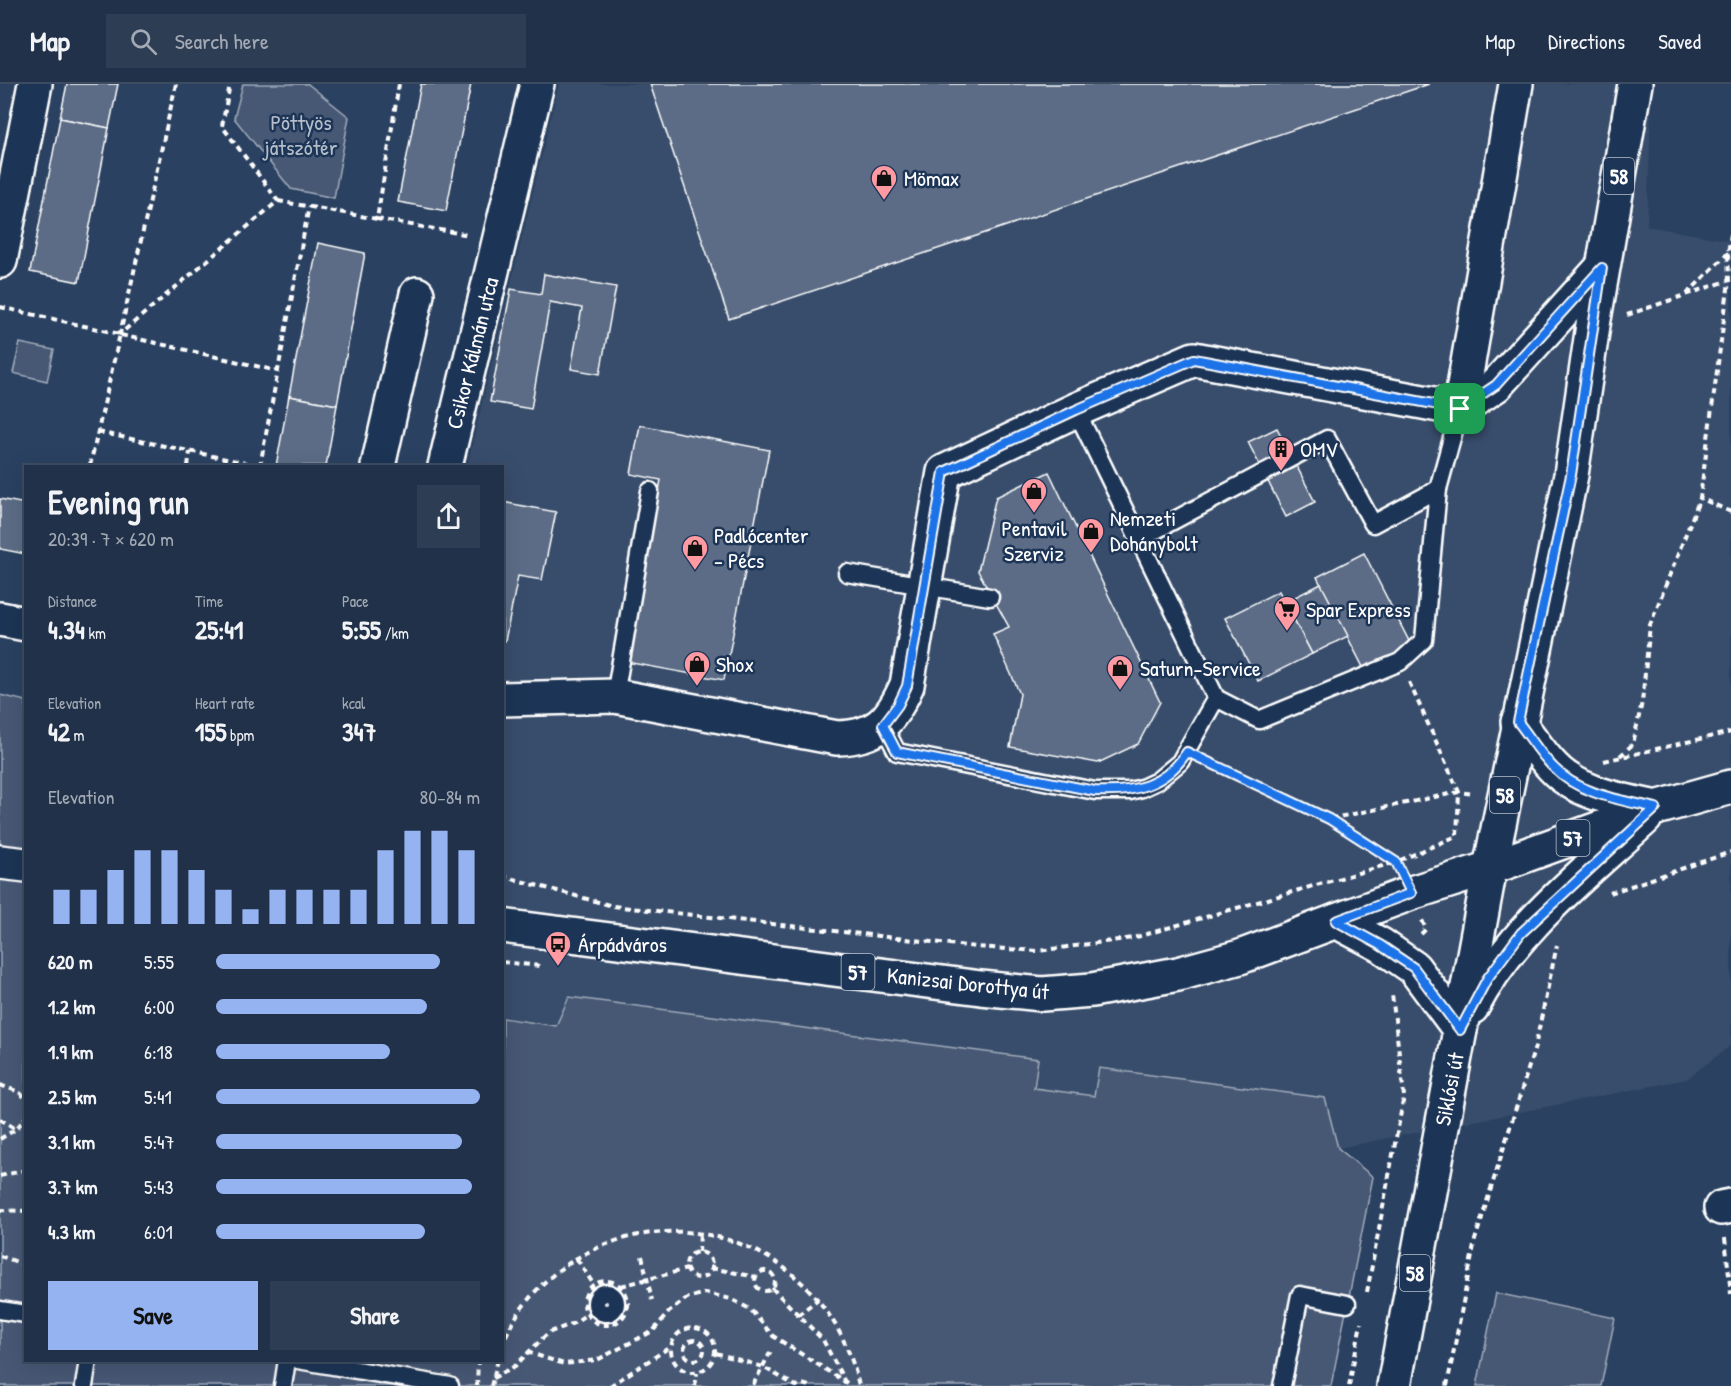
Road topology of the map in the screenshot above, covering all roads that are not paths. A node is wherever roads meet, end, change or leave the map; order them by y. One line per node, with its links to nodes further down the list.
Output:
1 (35, 84): 5 (main road)
2 (537, 84): 12 (main road, Csikor Kálmán utca)
3 (1516, 84): 9 (main road)
4 (1635, 84): 7 (main road, 58)
5 (12, 142): 6 (main road)
6 (0, 261)
7 (1602, 268): 9 (main road); 24 (main road, 58)
8 (417, 294): 11 (main road)
9 (1460, 409): 10 (main road); 13 (lane)
10 (1076, 410): 15 (lane); 17 (main road)
11 (378, 465)
12 (445, 465)
13 (1438, 489): 15 (lane); 22 (lane)
14 (650, 491): 21 (lane)
15 (1139, 539): 22 (lane)
16 (847, 573): 17 (lane)
17 (924, 586): 18 (lane); 25 (main road)
18 (990, 597)
19 (0, 619): 20 (main road)
20 (24, 624)
21 (615, 696): 23 (main road); 25 (main road)
22 (1216, 698): 25 (lane)
23 (504, 699)
24 (1518, 722): 27 (main road); 30 (main road, Siklósi út / 58)
25 (883, 725)
26 (1731, 787): 27 (main road, 57)
27 (1656, 808): 30 (main road, 57); 33 (main road)
28 (0, 862): 29 (main road)
29 (24, 865)
30 (1490, 868): 31 (main road, Kanizsai Dorottya út / 57); 33 (main road, Siklósi út / 58)
31 (1336, 921): 32 (main road, Kanizsai Dorottya út / 57); 33 (main road)
32 (504, 926)
33 (1460, 1030): 44 (main road, Siklósi út / 58)
34 (1347, 1304): 43 (lane)
35 (0, 1310): 36 (lane)
36 (24, 1314)
37 (88, 1362): 40 (lane)
38 (287, 1362): 41 (lane)
39 (310, 1362): 42 (lane)
40 (84, 1386)
41 (283, 1386)
42 (450, 1386)
43 (1282, 1386)
44 (1394, 1386)

